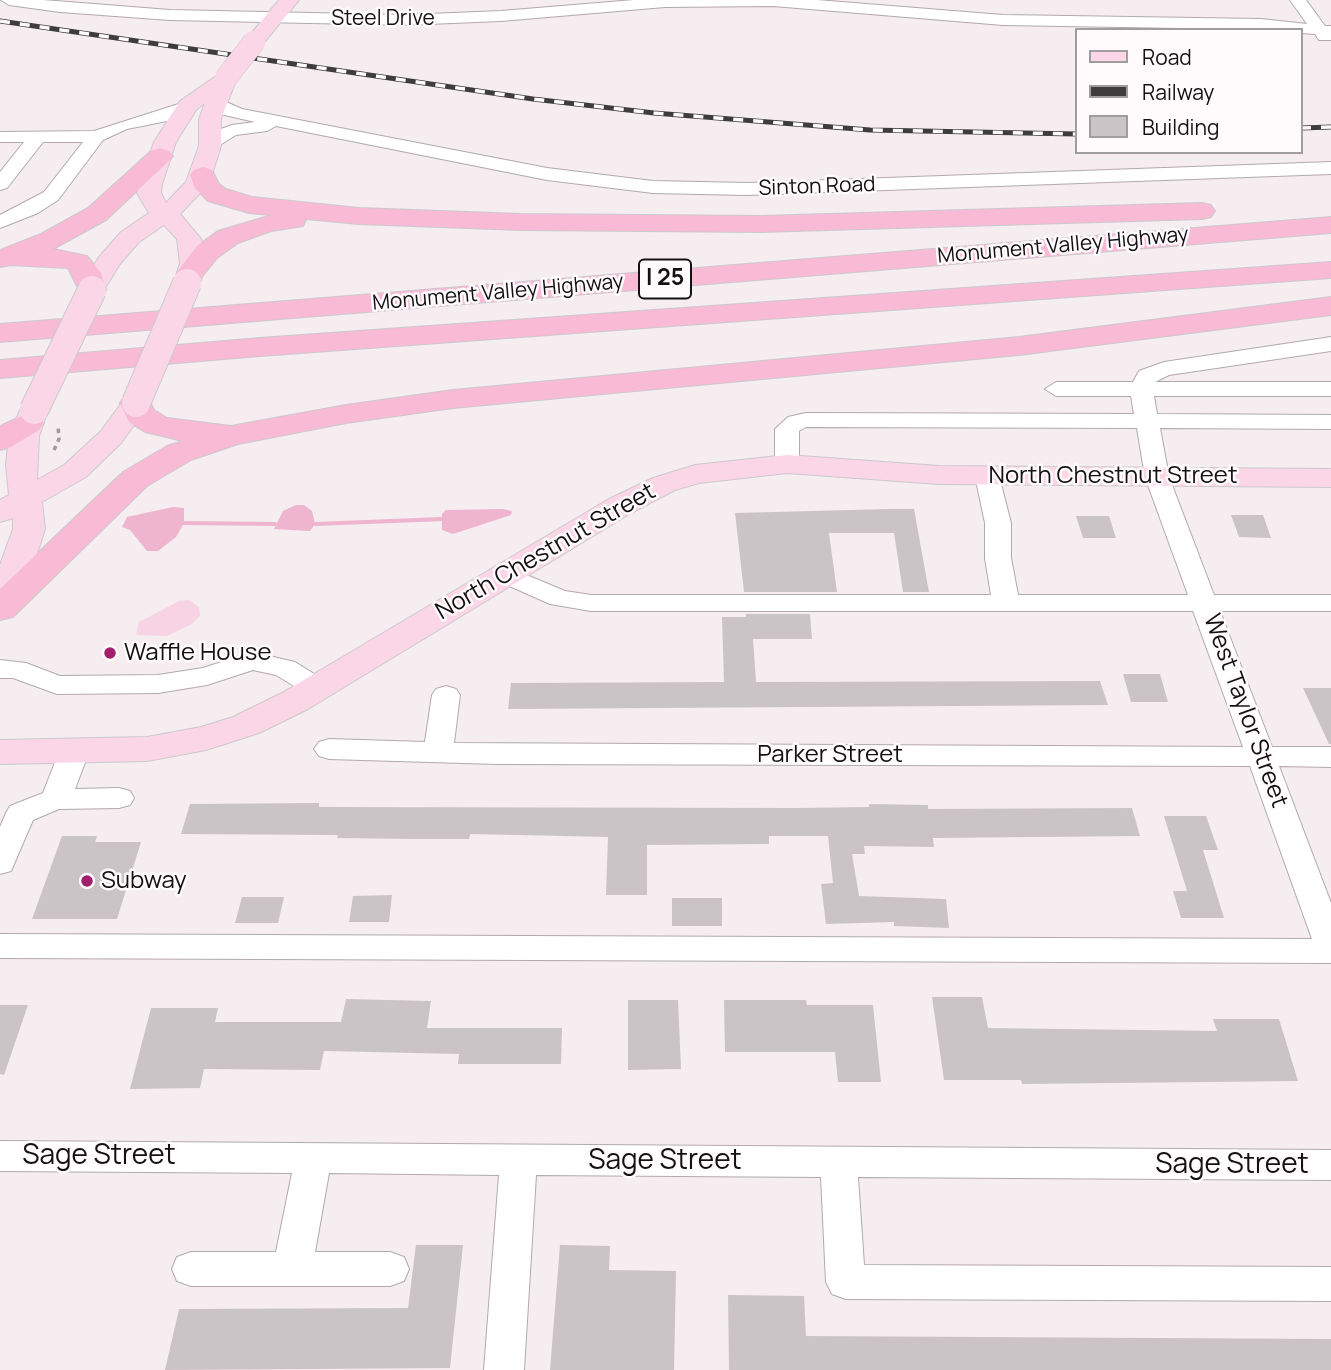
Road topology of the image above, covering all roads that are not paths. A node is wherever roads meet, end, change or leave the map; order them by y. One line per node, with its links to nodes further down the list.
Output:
1 (9, 0): 4 (street, Steel Drive)
2 (289, 0): 4 (main road)
3 (1301, 4): 7 (street)
4 (274, 18): 5 (street, Steel Drive); 9 (main road, bridge)
5 (1299, 28)
6 (1303, 28): 7 (street, Steel Drive)
7 (1325, 30): 8 (street)
8 (1331, 44)
9 (226, 78): 10 (main road); 11 (main road)
10 (217, 103): 12 (street, Sinton Road); 16 (main road)
11 (188, 106): 13 (street); 17 (main road)
12 (308, 128): 16 (street, Sinton Road); 18 (street, Sinton Road)
13 (100, 134): 15 (street); 17 (street); 22 (street)
14 (0, 137): 15 (street)
15 (38, 137): 20 (street)
16 (210, 146): 19 (main road)
17 (162, 149): 24 (main road); 28 (highway)
18 (1331, 168)
19 (203, 175): 24 (main road); 25 (highway)
20 (0, 184)
21 (0, 196): 22 (street)
22 (34, 207): 26 (street)
23 (1331, 207): 25 (highway)
24 (164, 214): 30 (main road); 31 (main road)
25 (359, 216): 30 (highway)
26 (0, 222)
27 (1331, 225): 33 (highway, Monument Valley Highway / I 25)
28 (0, 260): 31 (highway)
29 (1331, 271): 37 (highway, Monument Valley Highway / I 25)
30 (189, 278): 41 (main road, bridge)
31 (92, 290): 42 (main road, bridge)
32 (1331, 306): 45 (highway)
33 (0, 333)
34 (1331, 344): 35 (street)
35 (1233, 359): 36 (street); 39 (street)
36 (1331, 359)
37 (0, 369)
38 (1056, 389): 39 (street)
39 (1141, 389): 40 (street); 43 (street, West Taylor Street)
40 (1331, 389)
41 (136, 403): 45 (highway); 51 (main road)
42 (31, 416): 46 (highway); 51 (main road)
43 (1146, 421): 44 (street); 47 (street); 49 (street, West Taylor Street)
44 (1331, 422)
45 (254, 431): 57 (highway)
46 (0, 440)
47 (787, 464): 48 (main road, North Chestnut Street); 52 (main road, North Chestnut Street)
48 (987, 476): 49 (main road, North Chestnut Street); 55 (street)
49 (1157, 477): 50 (main road, North Chestnut Street); 56 (street, West Taylor Street)
50 (1331, 478)
51 (13, 506): 53 (main road)
52 (505, 575): 55 (street); 59 (main road, North Chestnut Street)
53 (0, 600)
54 (1331, 603): 56 (street)
55 (1006, 604): 56 (street)
56 (1206, 604): 65 (street, West Taylor Street)
57 (0, 609)
58 (0, 669): 59 (street)
59 (317, 688): 64 (main road, North Chestnut Street)
60 (446, 695): 62 (street)
61 (329, 749): 62 (street, Parker Street)
62 (438, 751): 65 (street, Parker Street)
63 (0, 752): 64 (main road, North Chestnut Street)
64 (74, 752): 68 (street)
65 (1261, 756): 66 (street, Parker Street); 71 (street, West Taylor Street)
66 (1331, 757)
67 (119, 798): 68 (street)
68 (56, 799): 69 (street)
69 (0, 863)
70 (0, 946): 71 (street)
71 (1331, 948)
72 (0, 1156): 73 (street, Sage Street)
73 (314, 1158): 74 (street, Sage Street); 78 (street)
74 (519, 1160): 75 (street, Sage Street); 81 (street)
75 (839, 1162): 76 (street, Sage Street); 80 (street)
76 (1331, 1166)
77 (191, 1269): 78 (street)
78 (292, 1269): 79 (street)
79 (390, 1269)
80 (1331, 1284)
81 (503, 1370)

